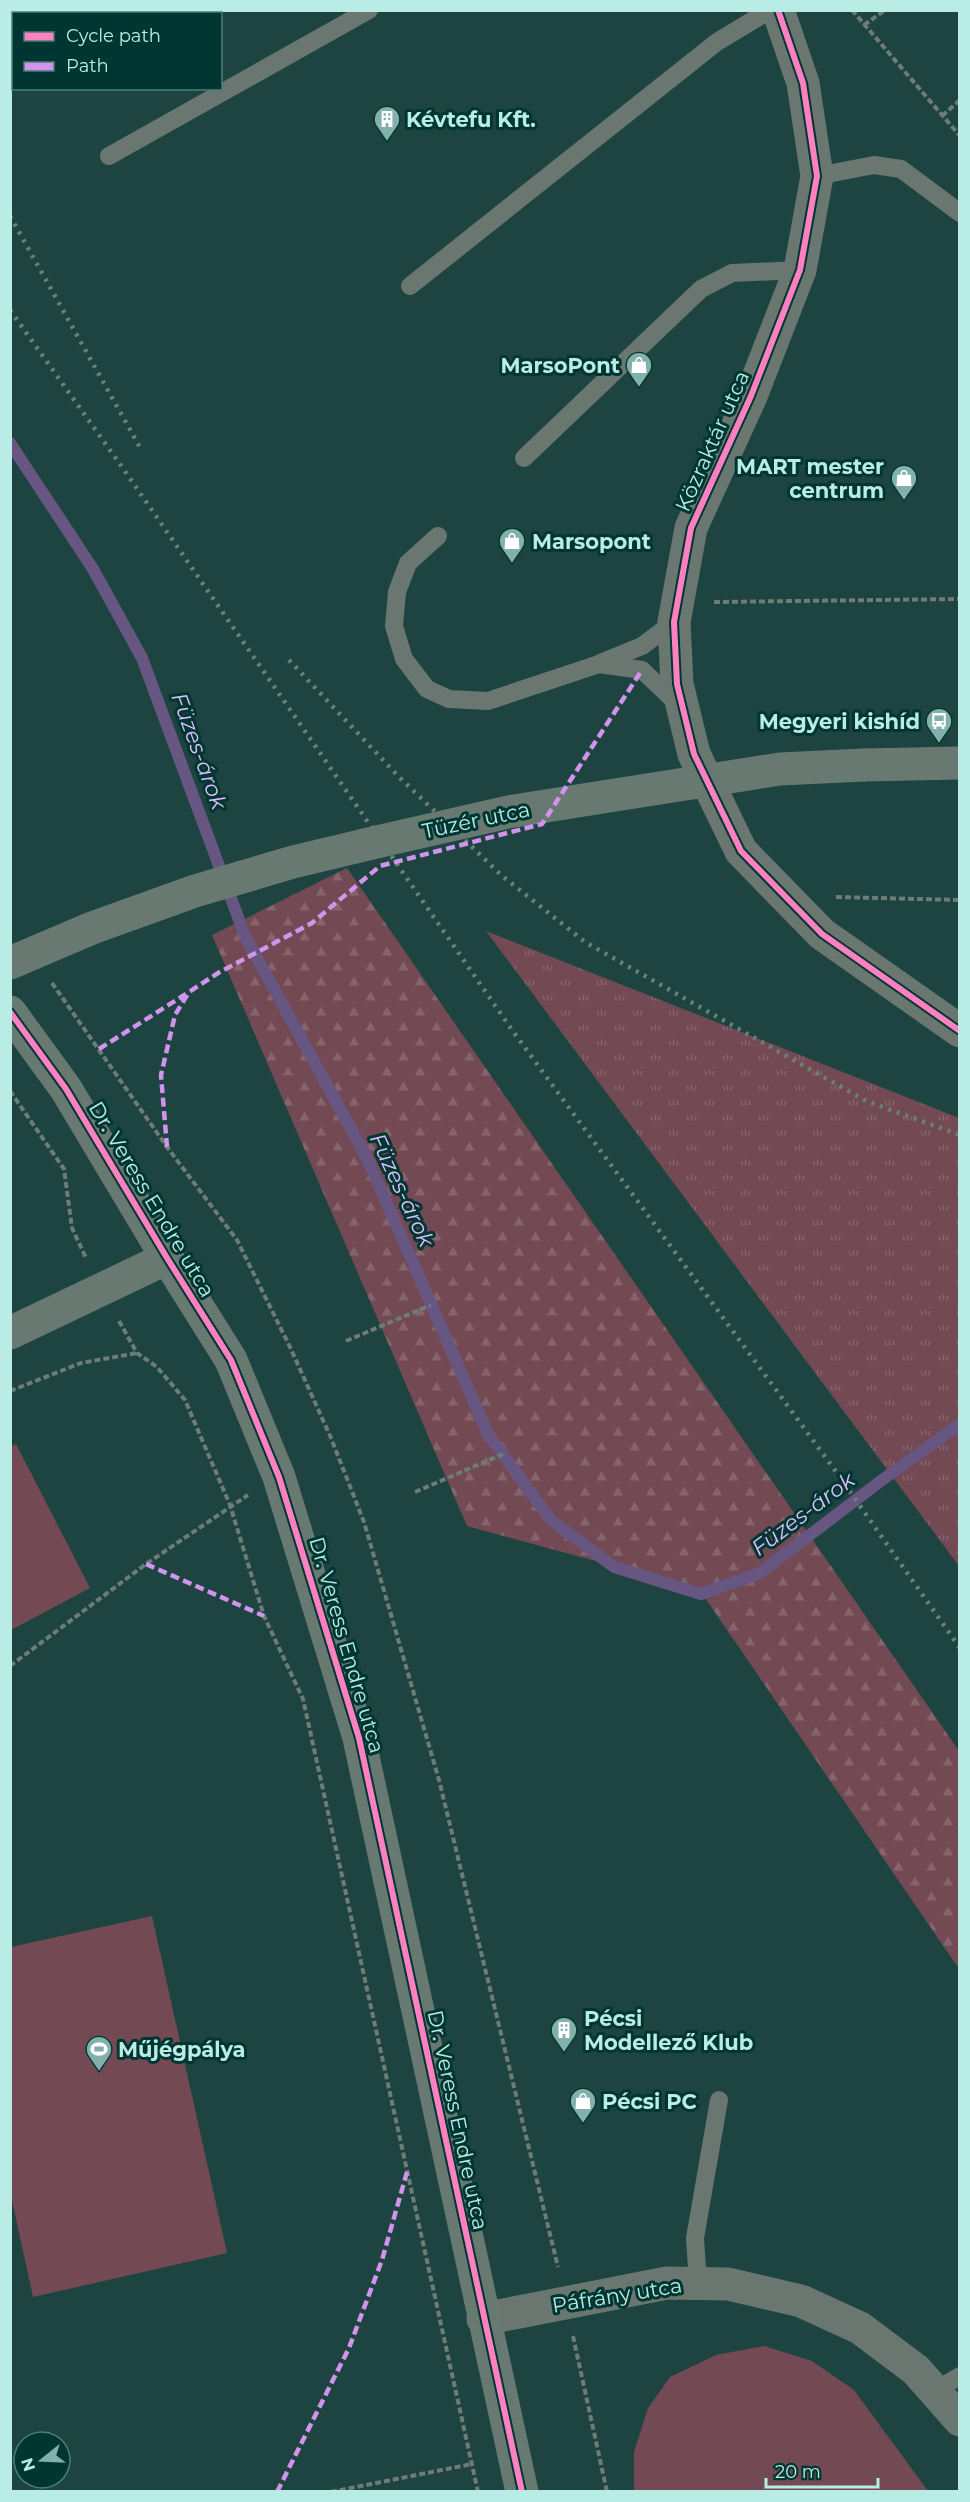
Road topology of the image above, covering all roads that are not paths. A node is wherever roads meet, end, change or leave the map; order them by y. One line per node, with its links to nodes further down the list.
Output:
1 (369, 10): 4 (lane)
2 (770, 10): 8 (lane)
3 (778, 10): 5 (street, Közraktár utca)
4 (109, 156)
5 (817, 176): 6 (lane); 7 (street, Közraktár utca)
6 (960, 213)
7 (800, 270): 9 (lane); 11 (street, Közraktár utca)
8 (410, 286)
9 (524, 458)
10 (438, 536): 12 (lane)
11 (676, 612): 12 (lane); 13 (street, Közraktár utca)
12 (599, 664): 13 (lane)
13 (682, 708): 17 (street, Közraktár utca)
14 (960, 763): 15 (street, Tüzér utca, bridge)
15 (10, 963)
16 (10, 1012): 18 (street, Dr. Veress Endre utca)
17 (960, 1031)
18 (166, 1258): 19 (street); 22 (street, Dr. Veress Endre utca)
19 (10, 1333)
20 (718, 2100): 21 (lane)
21 (698, 2284): 22 (street, Páfrány utca); 23 (street, Páfrány utca)
22 (483, 2319): 25 (street, Dr. Veress Endre utca)
23 (947, 2384): 24 (street, Páfrány utca)
24 (960, 2421)
25 (522, 2492)

